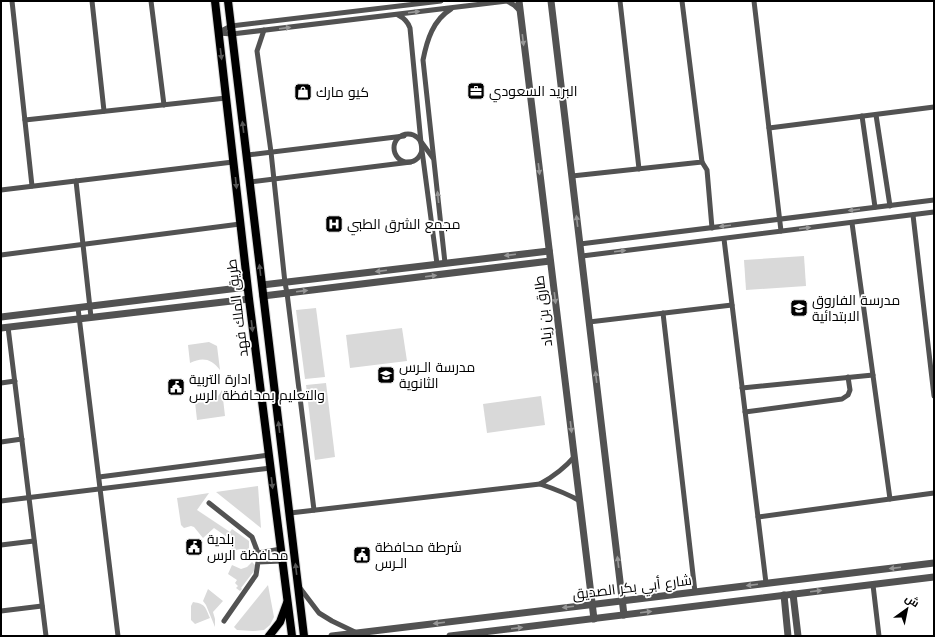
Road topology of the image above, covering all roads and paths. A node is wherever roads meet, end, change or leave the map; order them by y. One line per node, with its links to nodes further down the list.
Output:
1 (12, 1): 25 (street)
2 (92, 1): 22 (street)
3 (151, 1): 20 (street)
4 (215, 1): 17 (main road, طريق الملك فهد)
5 (228, 1): 15 (main road, طريق الملك فهد)
6 (441, 1): 15 (street)
7 (519, 1): 13 (street, طارق بن زياد)
8 (551, 1): 37 (street)
9 (620, 1): 36 (street)
10 (682, 1): 35 (street)
11 (754, 1): 26 (street)
12 (453, 8): 13 (street); 14 (street, one-way to 12); 27 (street)
13 (520, 12): 56 (street, طارق بن زياد, one-way to 56)
14 (395, 15): 16 (street, one-way to 14); 29 (street)
15 (231, 26): 17 (street); 18 (main road, طريق الملك فهد)
16 (264, 30): 18 (street); 30 (street)
17 (218, 33): 18 (street); 19 (main road, طريق الملك فهد, one-way to 19)
18 (232, 34): 31 (main road, طريق الملك فهد, one-way to 18)
19 (226, 98): 20 (street); 33 (main road, طريق الملك فهد)
20 (164, 105): 22 (street)
21 (934, 107): 23 (street)
22 (104, 111): 25 (street)
23 (876, 115): 24 (street); 44 (street)
24 (862, 116): 26 (street); 45 (street)
25 (25, 120): 41 (street)
26 (769, 128): 48 (street)
27 (431, 134): 29 (street); 32 (street)
28 (404, 136): 29 (street); 30 (street); 34 (street)
29 (422, 146): 32 (street); 34 (street); 61 (street)
30 (271, 152): 31 (street); 38 (street)
31 (246, 155): 40 (main road, طريق الملك فهد)
32 (434, 158): 60 (street, one-way to 32)
33 (233, 162): 39 (street); 50 (main road, طريق الملك فهد, one-way to 50)
34 (411, 162): 38 (street)
35 (702, 162): 36 (street); 51 (street)
36 (639, 169): 37 (street)
37 (572, 176): 55 (street, one-way to 37)
38 (274, 179): 40 (street); 62 (street)
39 (76, 181): 41 (street); 54 (street)
40 (250, 182): 63 (main road, طريق الملك فهد, one-way to 40)
41 (32, 186): 42 (street)
42 (1, 190)
43 (934, 200): 44 (street)
44 (890, 206): 45 (street)
45 (875, 208): 48 (street, one-way to 48)
46 (934, 212): 47 (street)
47 (913, 215): 49 (street); 82 (street)
48 (779, 219): 51 (street, one-way to 51); 52 (street)
49 (852, 223): 52 (street, one-way to 49); 77 (street)
50 (240, 224): 54 (street); 64 (main road, طريق الملك فهد)
51 (712, 228): 55 (street)
52 (781, 232): 53 (street)
53 (724, 239): 58 (street, one-way to 53); 68 (street)
54 (83, 244): 57 (street); 69 (street)
55 (580, 244): 58 (street)
56 (549, 251): 59 (street, طارق بن زياد); 60 (street, one-way to 60)
57 (1, 255)
58 (582, 256): 75 (street)
59 (550, 261): 65 (street, one-way to 59); 87 (street, طارق بن زياد, one-way to 87)
60 (446, 263): 61 (street)
61 (437, 264): 62 (street, one-way to 62)
62 (285, 282): 63 (street); 65 (street)
63 (262, 285): 66 (main road, طريق الملك فهد)
64 (248, 287): 67 (main road, طريق الملك فهد); 69 (street)
65 (287, 293): 66 (street); 98 (street)
66 (264, 296): 99 (main road, طريق الملك فهد, one-way to 66)
67 (249, 299): 73 (street); 86 (main road, طريق الملك فهد, one-way to 86)
68 (732, 305): 71 (street); 81 (street)
69 (90, 306): 70 (street); 73 (street)
70 (78, 308): 72 (street); 74 (street)
71 (663, 313): 75 (street); 112 (street)
72 (1, 317)
73 (91, 317): 74 (street)
74 (79, 319): 76 (street); 89 (street)
75 (590, 322): 116 (street, one-way to 75)
76 (5, 327): 79 (street)
77 (873, 375): 78 (street); 94 (street)
78 (848, 377): 81 (street); 83 (street)
79 (15, 381): 80 (street); 84 (street)
80 (1, 383)
81 (742, 388): 83 (street)
82 (934, 396)
83 (745, 412): 100 (street)
84 (22, 439): 85 (street); 93 (street)
85 (1, 442)
86 (269, 455): 88 (main road, طريق الملك فهد); 89 (street)
87 (574, 457): 90 (street); 96 (street, طارق بن زياد)
88 (271, 468): 91 (street); 103 (main road, طريق الملك فهد, one-way to 103)
89 (99, 477): 91 (street)
90 (540, 484): 96 (street); 98 (street)
91 (100, 489): 93 (street); 125 (street)
92 (934, 493): 94 (street)
93 (29, 498): 95 (street); 101 (street)
94 (890, 499): 100 (street)
95 (1, 501)
96 (580, 501): 117 (street, طارق بن زياد)
97 (209, 503): 104 (street)
98 (314, 510): 99 (street)
99 (290, 513): 111 (main road, طريق الملك فهد, one-way to 99)
100 (758, 518): 109 (street)
101 (34, 541): 102 (street); 118 (street)
102 (1, 545)
103 (281, 549): 104 (street); 105 (main road, طريق الملك فهد)
104 (258, 553): 106 (street)
105 (282, 561): 106 (street); 115 (main road, طريق الملك فهد)
106 (258, 562): 122 (street)
107 (934, 563): 109 (street, شارع أبي بكر الصديق, one-way to 109)
108 (934, 577): 110 (street, شارع أبي بكر الصديق)
109 (766, 583): 112 (street, شارع أبي بكر الصديق, one-way to 112)
110 (873, 584): 113 (street, شارع أبي بكر الصديق, one-way to 110); 133 (street)
111 (298, 587): 123 (street); 128 (main road, طريق الملك فهد)
112 (695, 592): 116 (street, شارع أبي بكر الصديق)
113 (792, 594): 114 (street, شارع أبي بكر الصديق); 132 (street)
114 (784, 595): 120 (street, شارع أبي بكر الصديق, one-way to 114); 131 (street)
115 (288, 601): 126 (main road); 127 (main road, طريق الملك فهد)
116 (623, 601): 117 (street, شارع أبي بكر الصديق); 120 (street)
117 (592, 604): 121 (street, طارق بن زياد); 123 (street, شارع أبي بكر الصديق, one-way to 123)
118 (42, 606): 119 (street); 124 (street)
119 (1, 611)
120 (624, 615): 121 (street, شارع أبي بكر الصديق)
121 (594, 618): 130 (street, شارع أبي بكر الصديق, one-way to 121)
122 (224, 621)
123 (358, 633): 129 (street, شارع أبي بكر الصديق)
124 (46, 636)
125 (118, 636)
126 (269, 636)
127 (292, 636)
128 (304, 636)
129 (332, 636)
130 (453, 636)
131 (788, 636)
132 (798, 636)
133 (879, 636)

